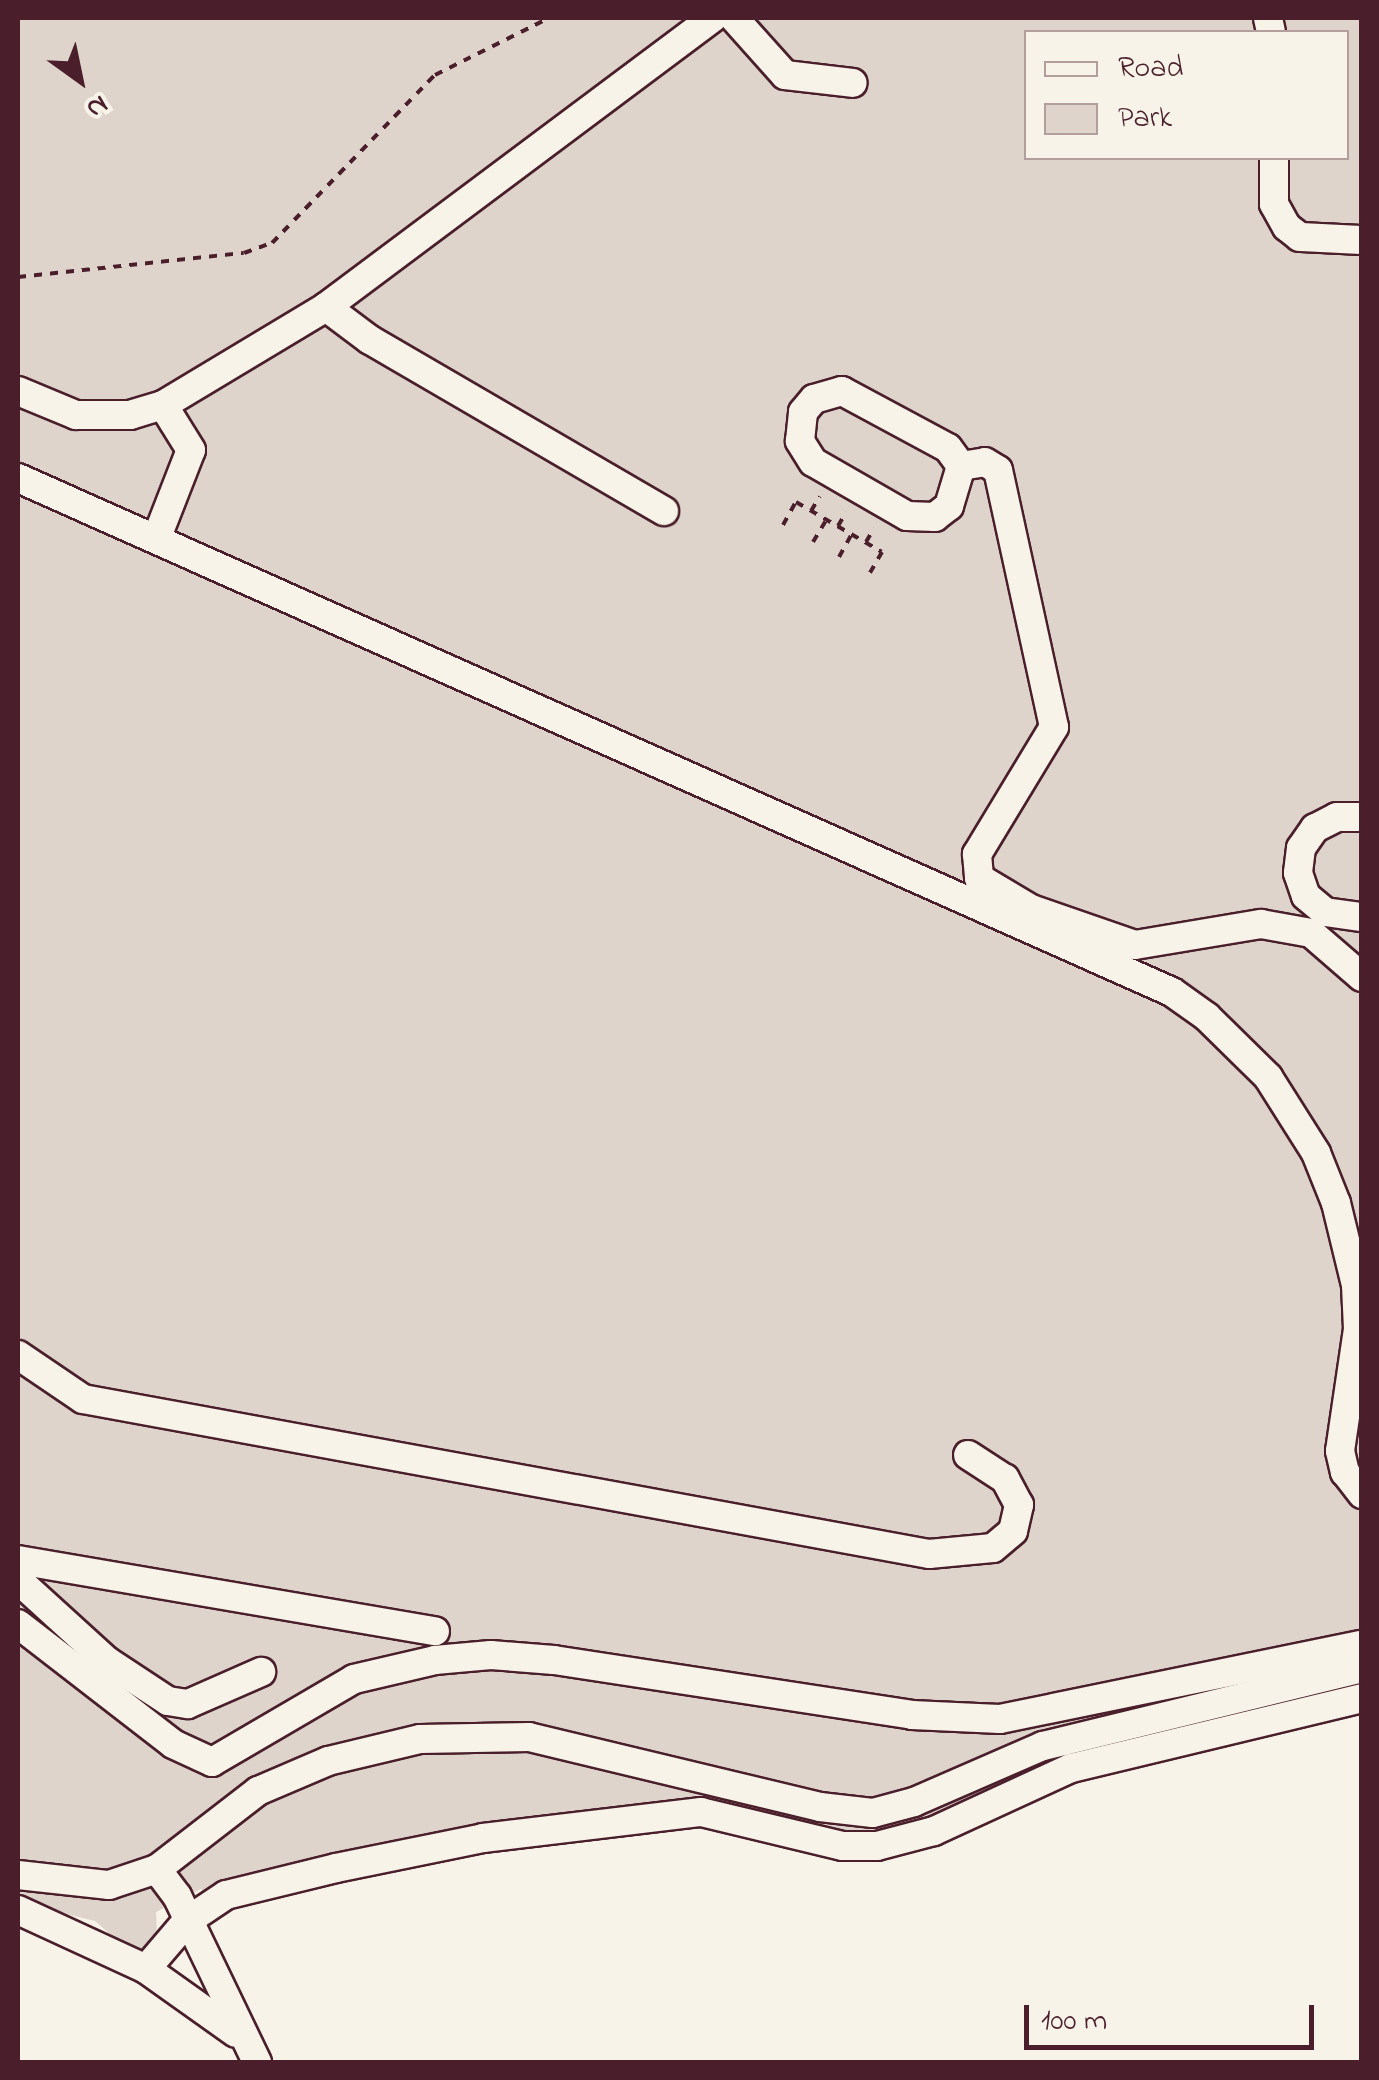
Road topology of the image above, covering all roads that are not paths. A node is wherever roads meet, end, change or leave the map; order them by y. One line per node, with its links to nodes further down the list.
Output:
1 (713, 18): 6 (street)
2 (734, 18): 3 (street)
3 (853, 82)
4 (1274, 160): 5 (street)
5 (1362, 240)
6 (326, 307): 8 (street); 11 (street)
7 (18, 391): 8 (street)
8 (163, 405): 12 (street)
9 (961, 466): 9 (street); 15 (street)
10 (18, 478): 12 (street)
11 (664, 511)
12 (157, 537): 19 (street)
13 (1362, 817): 15 (street)
14 (1362, 916): 15 (street)
15 (1318, 923): 16 (street)
16 (1362, 977)
17 (18, 1355): 18 (street)
18 (968, 1454)
19 (1362, 1494)
20 (18, 1560): 23 (street)
21 (18, 1580): 26 (street)
22 (18, 1624): 24 (street)
23 (435, 1631)
24 (1362, 1644)
25 (1362, 1668): 28 (street)
26 (261, 1672)
27 (1362, 1698): 30 (street)
28 (157, 1869): 29 (street); 30 (street)
29 (18, 1875)
30 (182, 1908): 32 (street); 33 (street)
31 (18, 1910): 32 (street)
32 (146, 1969): 33 (street)
33 (242, 2037): 34 (street)
34 (256, 2062)

